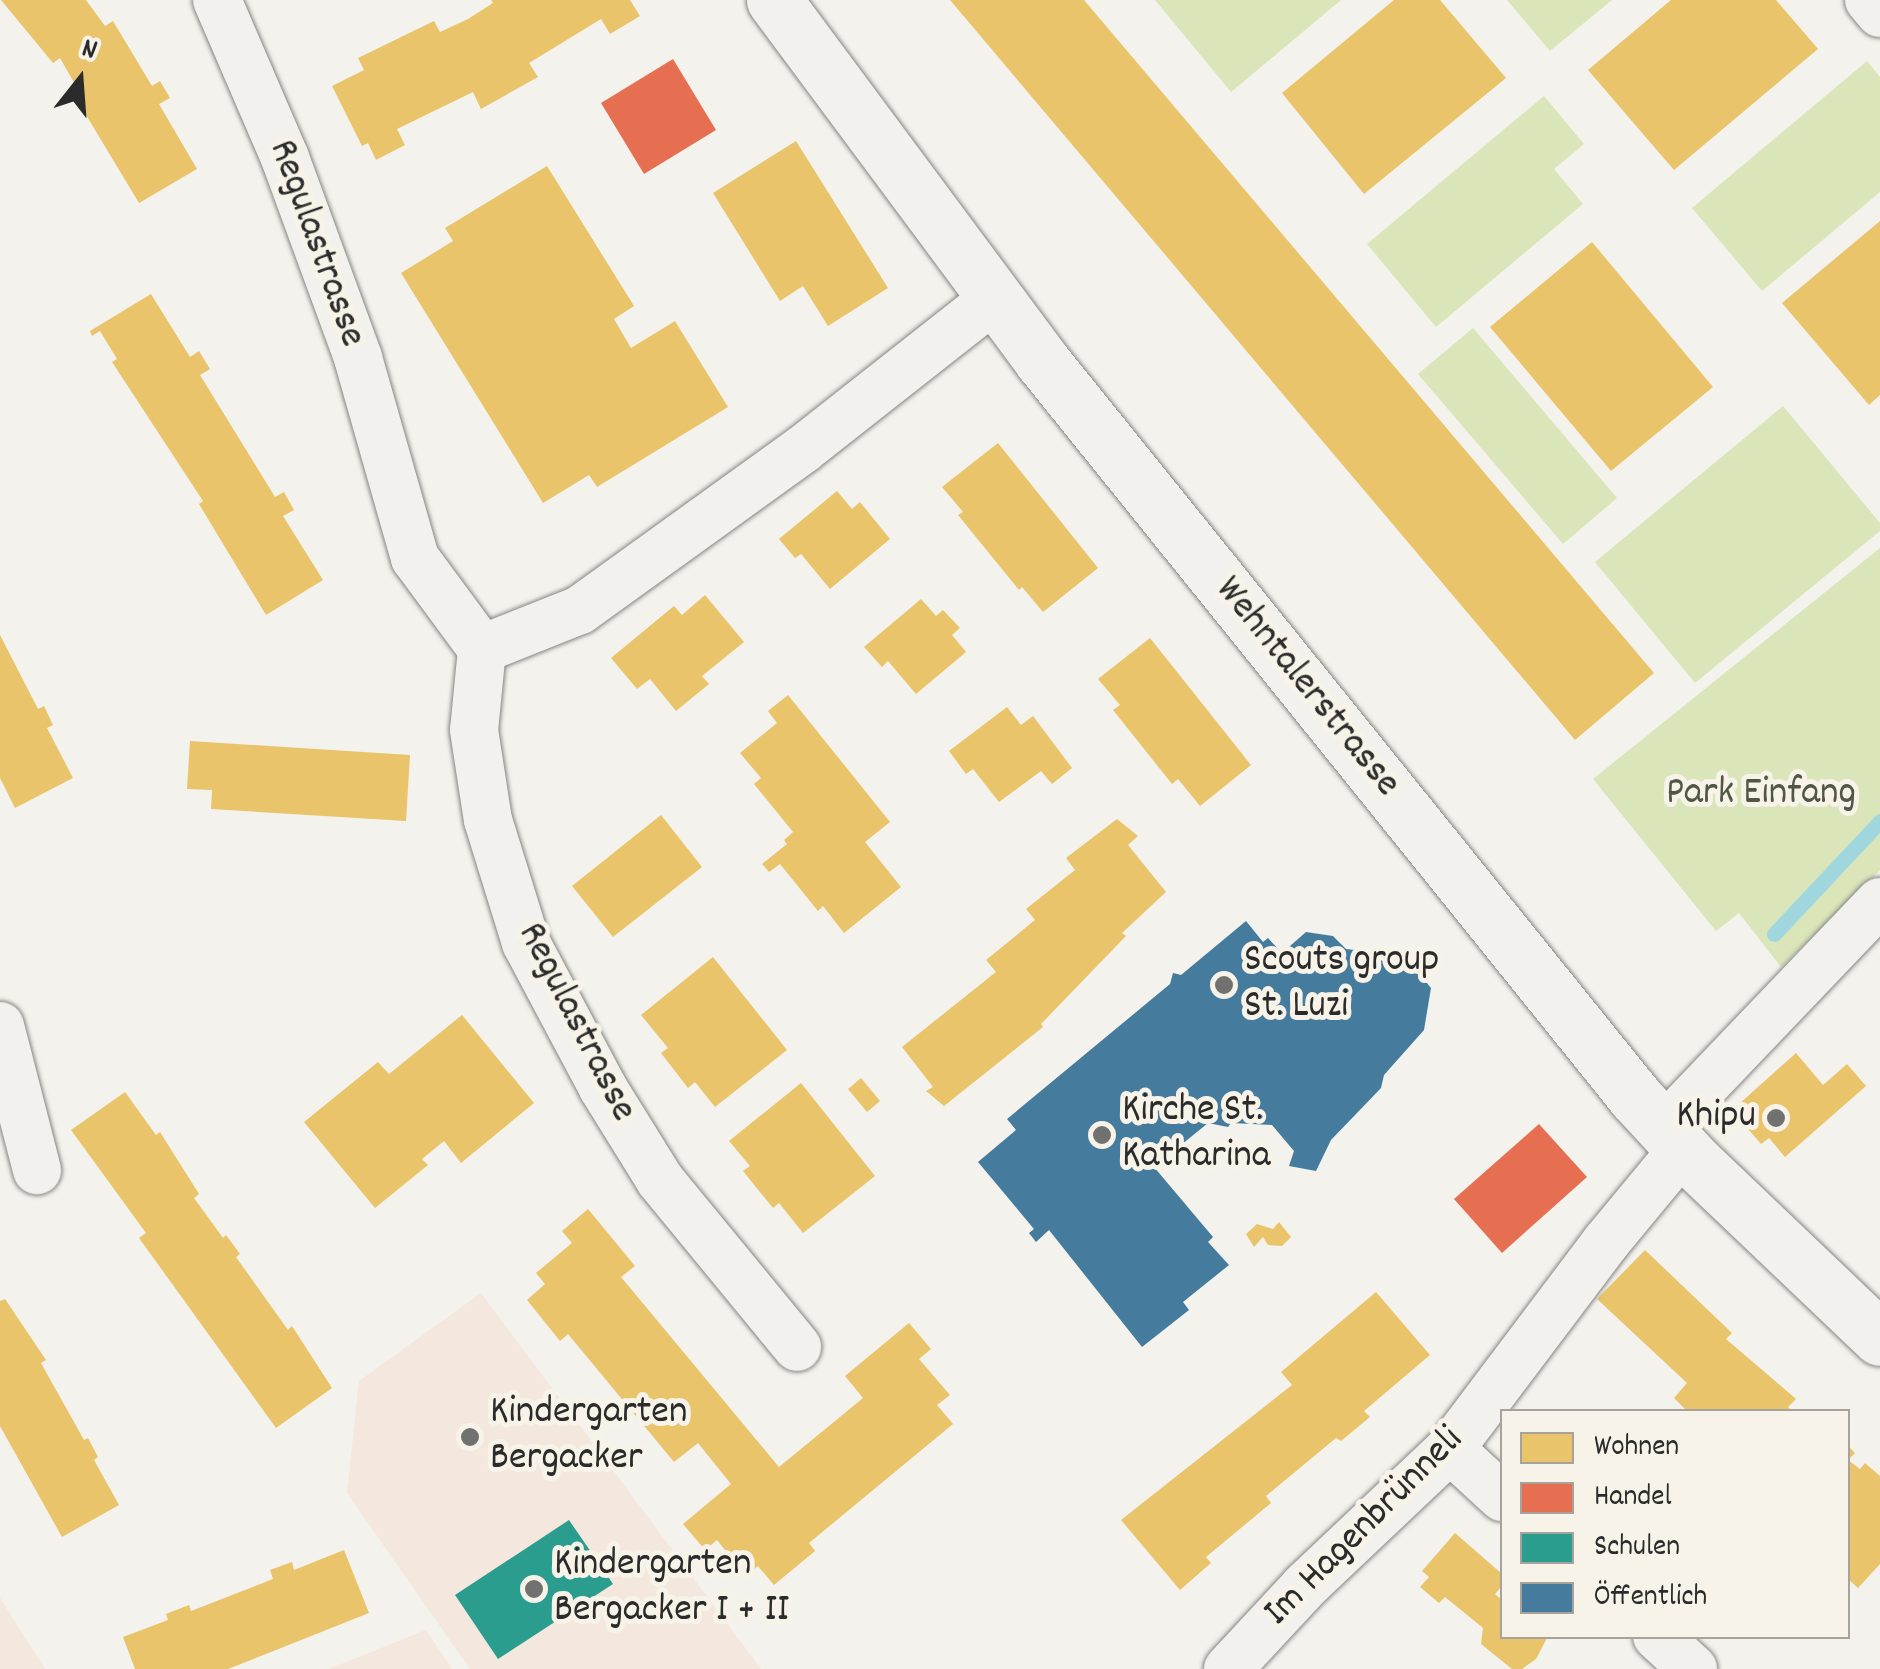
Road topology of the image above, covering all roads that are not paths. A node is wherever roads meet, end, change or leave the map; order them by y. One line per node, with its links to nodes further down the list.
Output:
1 (217, 0): 6 (street, Regulastrasse)
2 (774, 0): 5 (main road, Wehntalerstrasse)
3 (1870, 0): 4 (street)
4 (1880, 13)
5 (994, 299): 6 (street); 9 (main road, Wehntalerstrasse)
6 (482, 649): 12 (street, Regulastrasse)
7 (1880, 902): 9 (street, Im Hagenbrünneli)
8 (0, 1026): 10 (street)
9 (1672, 1139): 11 (main road, Wehntalerstrasse); 13 (street, Im Hagenbrünneli)
10 (37, 1170)
11 (1880, 1338)
12 (797, 1347)
13 (1450, 1449): 14 (street); 16 (street, Im Hagenbrünneli)
14 (1500, 1494)
15 (1660, 1639): 17 (street)
16 (1228, 1669)
17 (1692, 1669)

